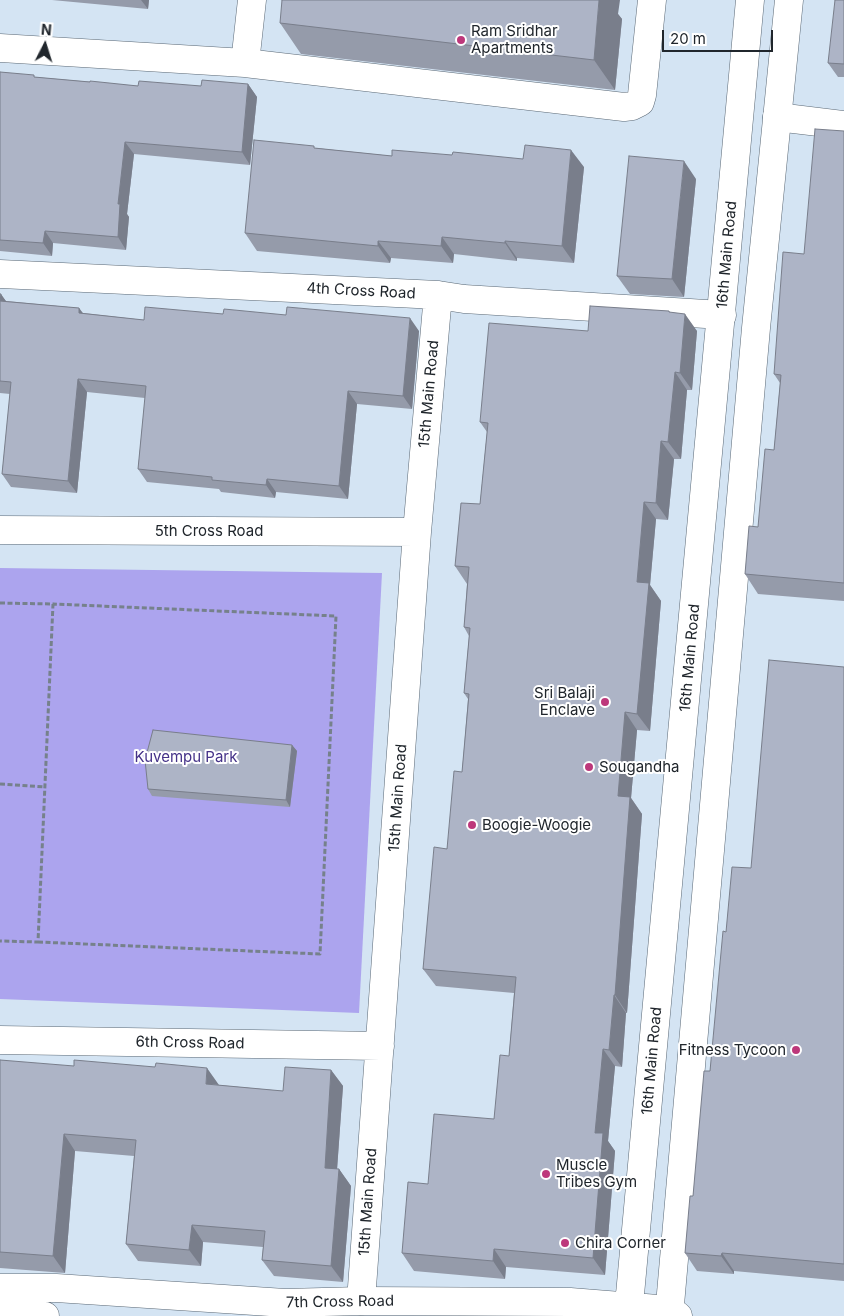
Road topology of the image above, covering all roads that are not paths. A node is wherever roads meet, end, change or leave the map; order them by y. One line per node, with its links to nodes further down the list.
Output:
1 (252, 0): 6 (street)
2 (652, 0): 6 (street)
3 (750, 0): 11 (street, 16th Main Road)
4 (789, 0): 7 (street)
5 (0, 48): 6 (street)
6 (246, 63)
7 (777, 117): 8 (street); 19 (street)
8 (844, 124)
9 (0, 274): 10 (street, 4th Cross Road)
10 (438, 295): 11 (street, 4th Cross Road); 13 (street, 15th Main Road)
11 (722, 315): 18 (street, 16th Main Road)
12 (0, 530): 13 (street, 5th Cross Road)
13 (417, 532): 15 (street, 15th Main Road)
14 (0, 1040): 15 (street, 6th Cross Road)
15 (380, 1046): 17 (street, 15th Main Road)
16 (0, 1288): 17 (street, 7th Cross Road)
17 (361, 1301): 18 (street, 7th Cross Road)
18 (629, 1311): 19 (street, 7th Cross Road)
19 (672, 1314)
20 (0, 1315): 21 (street)
21 (45, 1316)

